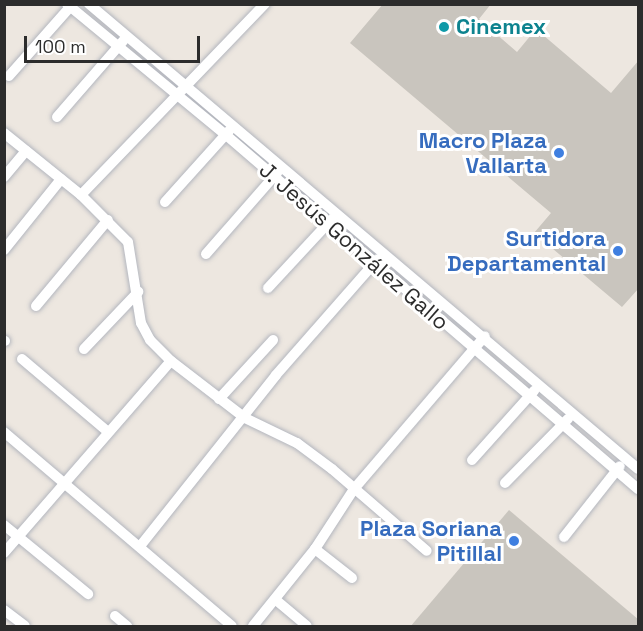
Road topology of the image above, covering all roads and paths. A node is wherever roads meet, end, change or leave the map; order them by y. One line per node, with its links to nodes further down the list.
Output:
1 (89, 4): 4 (street, J. Jesús González Gallo)
2 (265, 4): 7 (street)
3 (69, 6): 5 (street, J. Jesús González Gallo); 6 (street)
4 (127, 37): 5 (street); 7 (street, J. Jesús González Gallo)
5 (119, 46): 8 (street, J. Jesús González Gallo); 9 (street)
6 (9, 76)
7 (184, 84): 8 (street); 10 (street, J. Jesús González Gallo)
8 (176, 93): 10 (street, J. Jesús González Gallo); 17 (street)
9 (57, 117)
10 (230, 131): 13 (street, J. Jesús González Gallo); 14 (street, J. Jesús González Gallo); 18 (street)
11 (4, 133): 12 (street)
12 (26, 151): 15 (street); 16 (street)
13 (282, 166): 14 (street); 19 (street, J. Jesús González Gallo)
14 (274, 176): 21 (street, J. Jesús González Gallo); 24 (street)
15 (4, 177)
16 (61, 179): 17 (street); 22 (street)
17 (81, 195): 20 (street)
18 (165, 202)
19 (338, 212): 21 (street); 23 (street, J. Jesús González Gallo)
20 (108, 220): 27 (street); 28 (street)
21 (328, 224): 25 (street, J. Jesús González Gallo); 26 (street)
22 (4, 250)
23 (385, 253): 25 (street); 29 (street, J. Jesús González Gallo)
24 (206, 254)
25 (373, 263): 32 (street, J. Jesús González Gallo); 39 (street)
26 (268, 288)
27 (138, 292): 31 (street); 34 (street)
28 (36, 306)
29 (484, 336): 32 (street); 35 (street, J. Jesús González Gallo)
30 (273, 340): 37 (street)
31 (84, 349)
32 (474, 350): 36 (street, J. Jesús González Gallo); 49 (street)
33 (22, 359): 41 (street)
34 (171, 361): 37 (street); 41 (street)
35 (539, 386): 36 (street); 38 (street, J. Jesús González Gallo)
36 (529, 396): 40 (street, J. Jesús González Gallo); 44 (street)
37 (219, 399): 39 (street)
38 (573, 414): 40 (street); 43 (street, J. Jesús González Gallo)
39 (245, 418): 49 (street); 54 (street)
40 (563, 424): 46 (street, J. Jesús González Gallo); 48 (street)
41 (107, 431): 47 (street)
42 (4, 432): 47 (street)
43 (625, 457): 45 (street, J. Jesús González Gallo); 46 (street)
44 (472, 460)
45 (639, 469)
46 (617, 471): 50 (street, J. Jesús González Gallo); 53 (street)
47 (62, 482): 52 (street); 54 (street)
48 (505, 483)
49 (354, 489): 55 (street); 56 (street)
50 (639, 489)
51 (4, 525): 52 (street)
52 (17, 536): 57 (street); 59 (street)
53 (564, 537)
54 (141, 545): 65 (street)
55 (315, 549): 58 (street); 60 (street)
56 (427, 551)
57 (4, 553)
58 (352, 578)
59 (88, 594)
60 (276, 600): 66 (street); 67 (street)
61 (4, 610): 63 (street)
62 (115, 616): 64 (street)
63 (25, 627)
64 (127, 627)
65 (232, 627)
66 (253, 627)
67 (307, 627)

